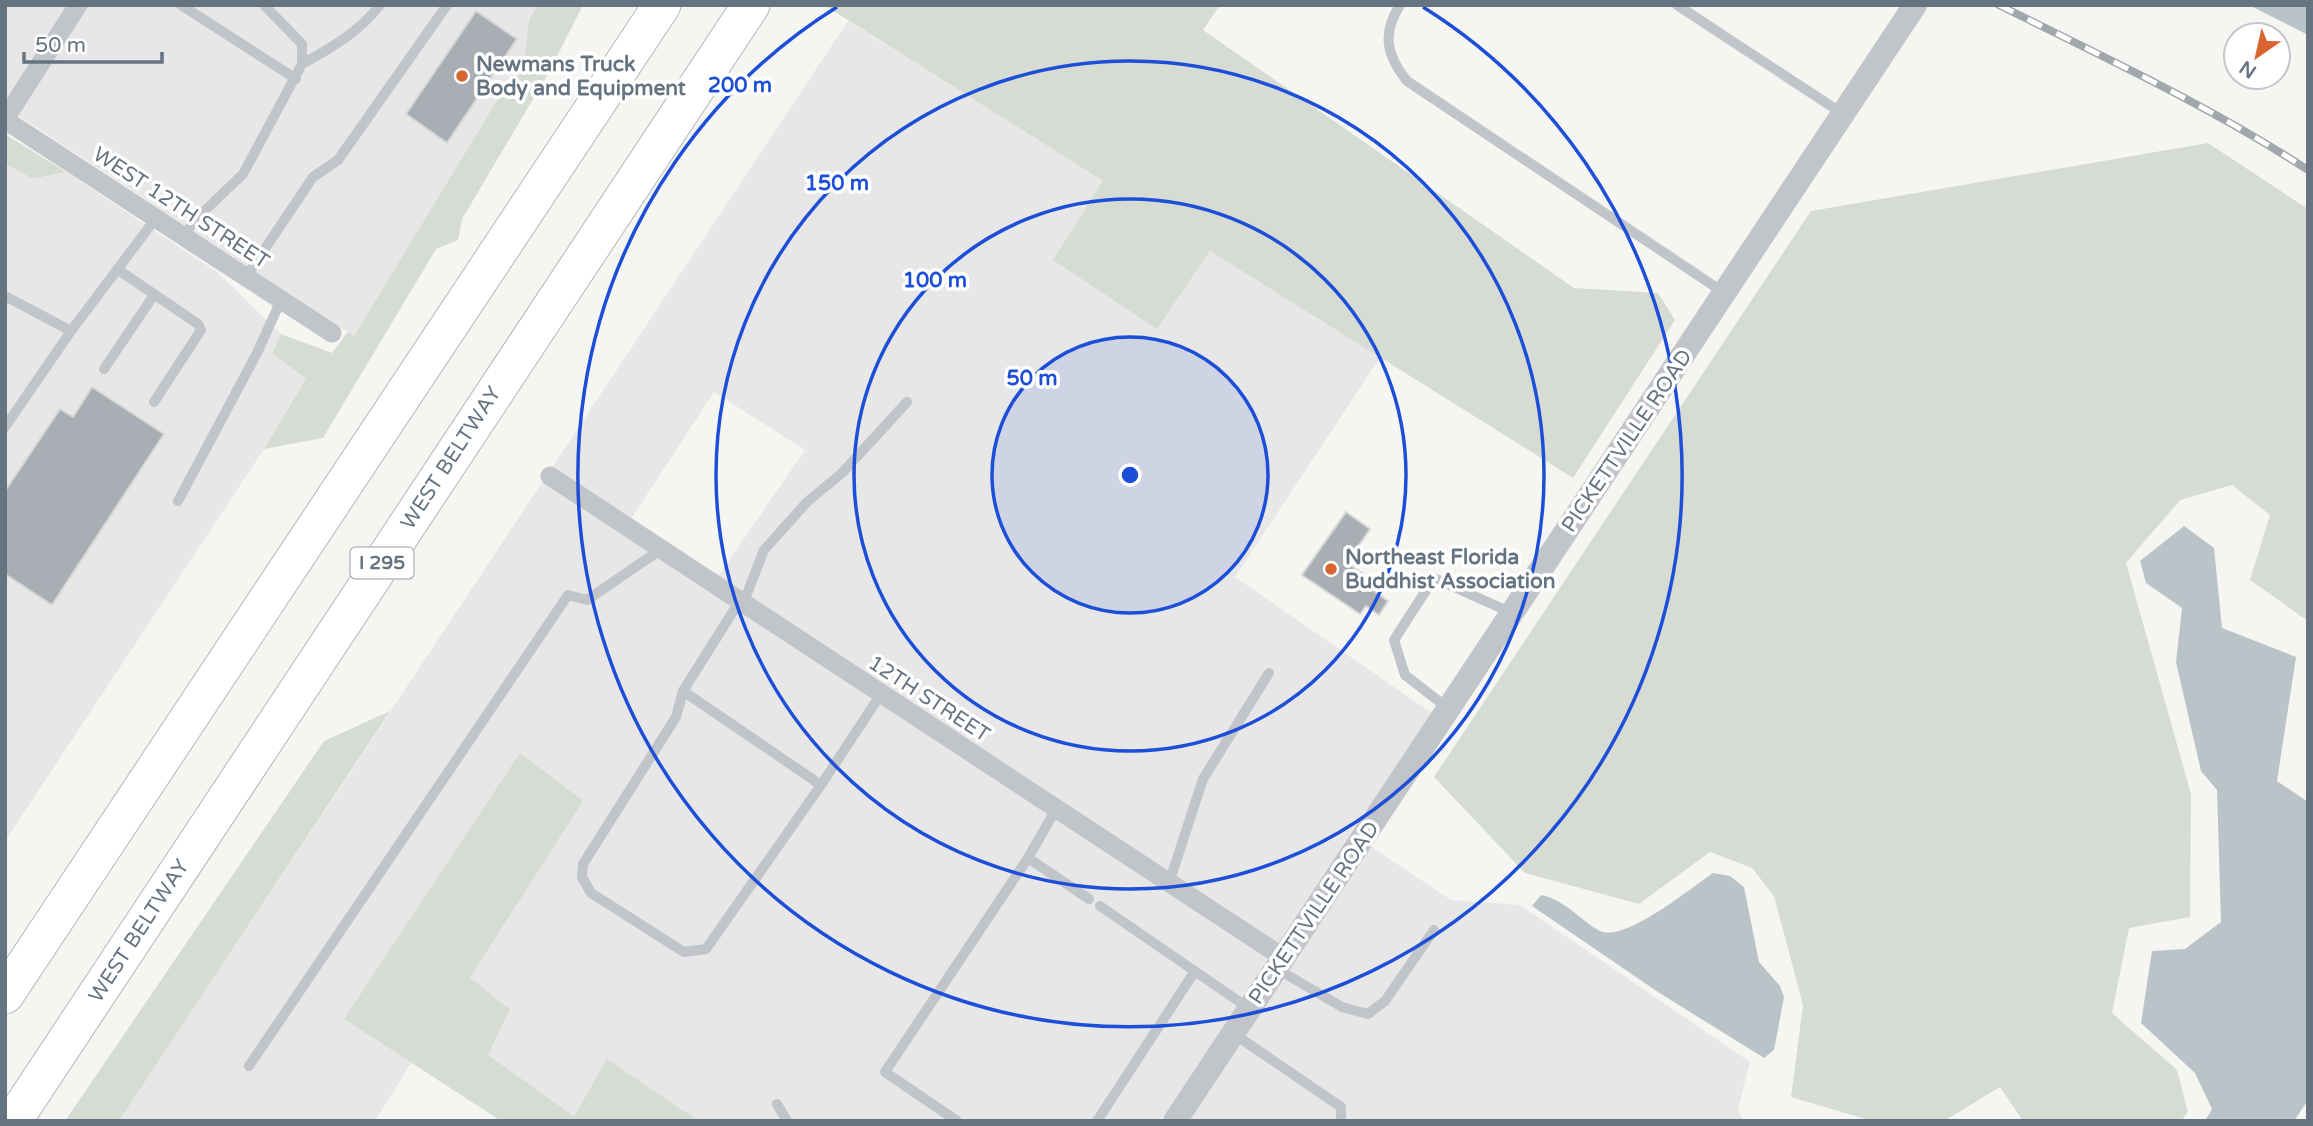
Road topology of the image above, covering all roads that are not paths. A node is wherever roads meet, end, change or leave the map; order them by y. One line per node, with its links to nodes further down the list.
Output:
1 (78, 5): 14 (street)
2 (181, 5): 12 (lane)
3 (264, 5): 11 (lane)
4 (380, 5): 11 (lane)
5 (447, 5): 18 (lane)
6 (662, 5): 47 (highway)
7 (751, 5): 52 (highway, WEST BELTWAY / I 295)
8 (1400, 5): 19 (lane)
9 (1677, 5): 13 (lane)
10 (1915, 5): 13 (street, PICKETTVILLE ROAD)
11 (302, 64): 12 (lane)
12 (296, 79): 16 (lane)
13 (1843, 114): 19 (street, PICKETTVILLE ROAD)
14 (5, 119): 15 (street, WEST 12TH STREET)
15 (156, 218): 16 (street, WEST 12TH STREET); 17 (lane)
16 (183, 236): 18 (street, WEST 12TH STREET)
17 (117, 269): 20 (lane); 23 (lane)
18 (246, 277): 22 (street, WEST 12TH STREET)
19 (1725, 293): 33 (street, PICKETTVILLE ROAD)
20 (154, 295): 25 (lane); 26 (lane)
21 (5, 296): 23 (lane)
22 (281, 300): 24 (street, WEST 12TH STREET); 30 (lane)
23 (71, 331): 28 (lane)
24 (332, 333)
25 (104, 369)
26 (154, 402)
27 (907, 402): 32 (lane)
28 (5, 427)
29 (550, 476): 31 (street, 12TH STREET)
30 (178, 501)
31 (660, 550): 32 (street, 12TH STREET); 50 (lane)
32 (741, 603): 35 (lane); 36 (street, 12TH STREET)
33 (1513, 613): 37 (street, PICKETTVILLE ROAD); 37 (lane)
34 (1269, 673): 41 (lane)
35 (683, 691): 38 (lane); 38 (lane)
36 (881, 694): 38 (lane); 39 (street, 12TH STREET)
37 (1449, 709): 45 (street, PICKETTVILLE ROAD)
38 (821, 785)
39 (1056, 809): 40 (lane); 41 (street, 12TH STREET)
40 (1028, 858): 42 (lane); 54 (lane)
41 (1169, 884): 45 (street, 12TH STREET)
42 (1089, 899)
43 (1100, 906): 46 (lane)
44 (1434, 930): 45 (lane)
45 (1281, 963): 48 (street, PICKETTVILLE ROAD)
46 (1195, 971): 48 (lane); 55 (lane)
47 (5, 995)
48 (1250, 1009): 49 (street, PICKETTVILLE ROAD)
49 (1234, 1034): 56 (street, PICKETTVILLE ROAD); 57 (lane)
50 (249, 1066)
51 (777, 1104): 53 (lane)
52 (13, 1121)
53 (787, 1121)
54 (957, 1121)
55 (1097, 1121)
56 (1175, 1121)
57 (1341, 1121)

